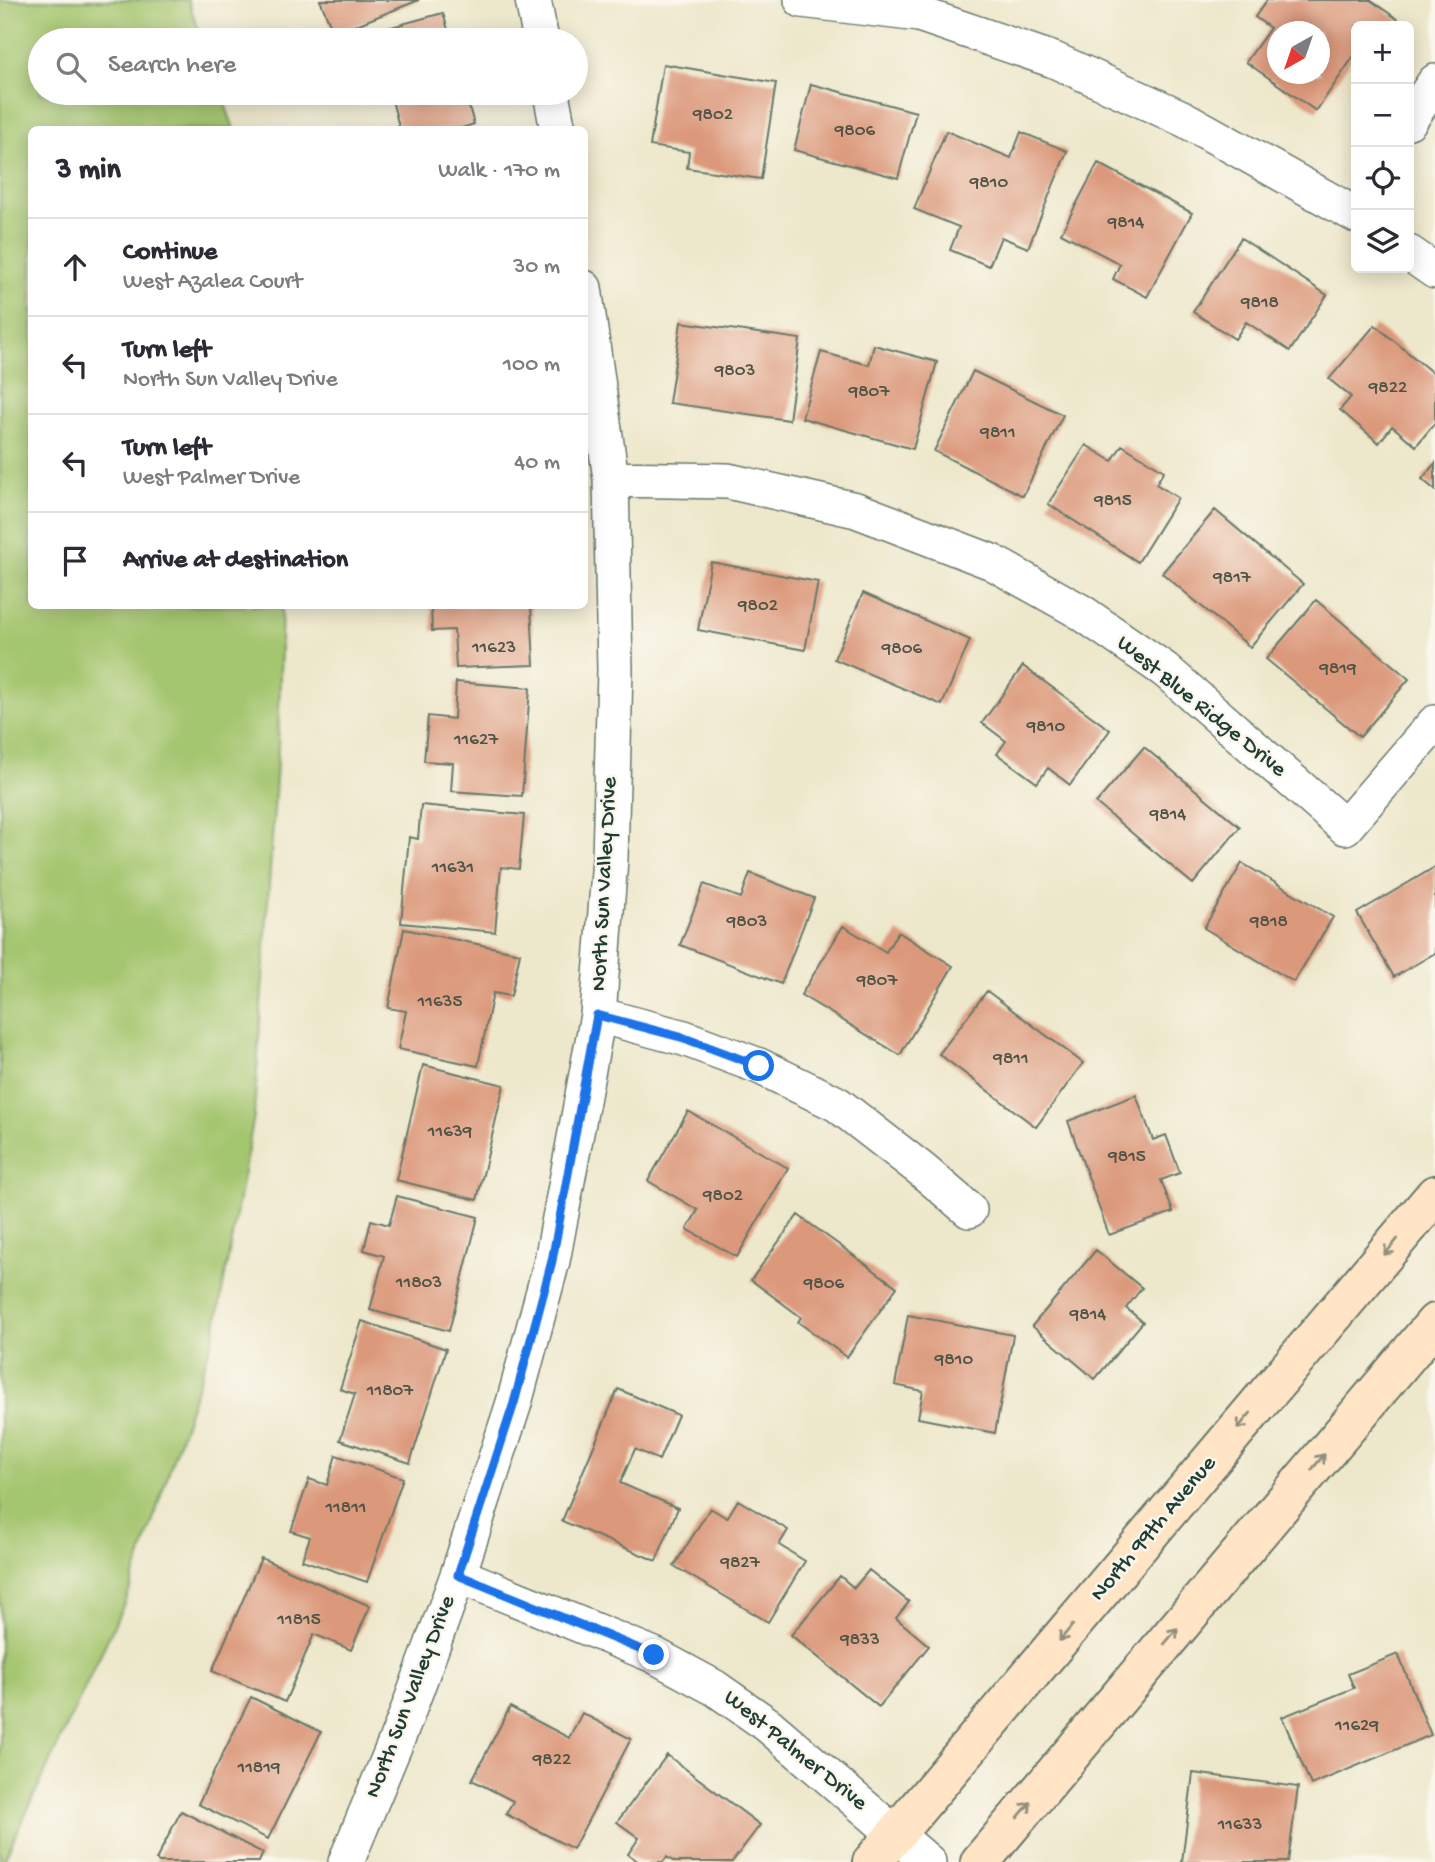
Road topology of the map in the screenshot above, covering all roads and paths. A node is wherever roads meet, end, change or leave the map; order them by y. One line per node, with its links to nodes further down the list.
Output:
1 (533, 0): 4 (street)
2 (802, 0): 3 (street)
3 (922, 7): 9 (street)
4 (539, 28)
5 (1435, 82): 7 (street)
6 (553, 105): 8 (street)
7 (1414, 114)
8 (557, 126)
9 (1351, 206)
10 (1414, 256): 11 (street)
11 (1435, 271)
12 (588, 316): 13 (street, North Sun Valley Drive)
13 (611, 480): 14 (street, West Blue Ridge Drive); 15 (street, North Sun Valley Drive)
14 (1435, 723)
15 (597, 1015): 17 (street); 19 (street, North Sun Valley Drive)
16 (1435, 1195): 20 (main road, North 99th Avenue, one-way to 20)
17 (969, 1210)
18 (1435, 1323): 24 (main road, one-way to 18)
19 (458, 1575): 20 (street, West Palmer Drive); 21 (street, North Sun Valley Drive)
20 (896, 1833): 22 (main road, North 99th Avenue); 23 (street, West Palmer Drive)
21 (346, 1862)
22 (872, 1862)
23 (928, 1862)
24 (980, 1862)

